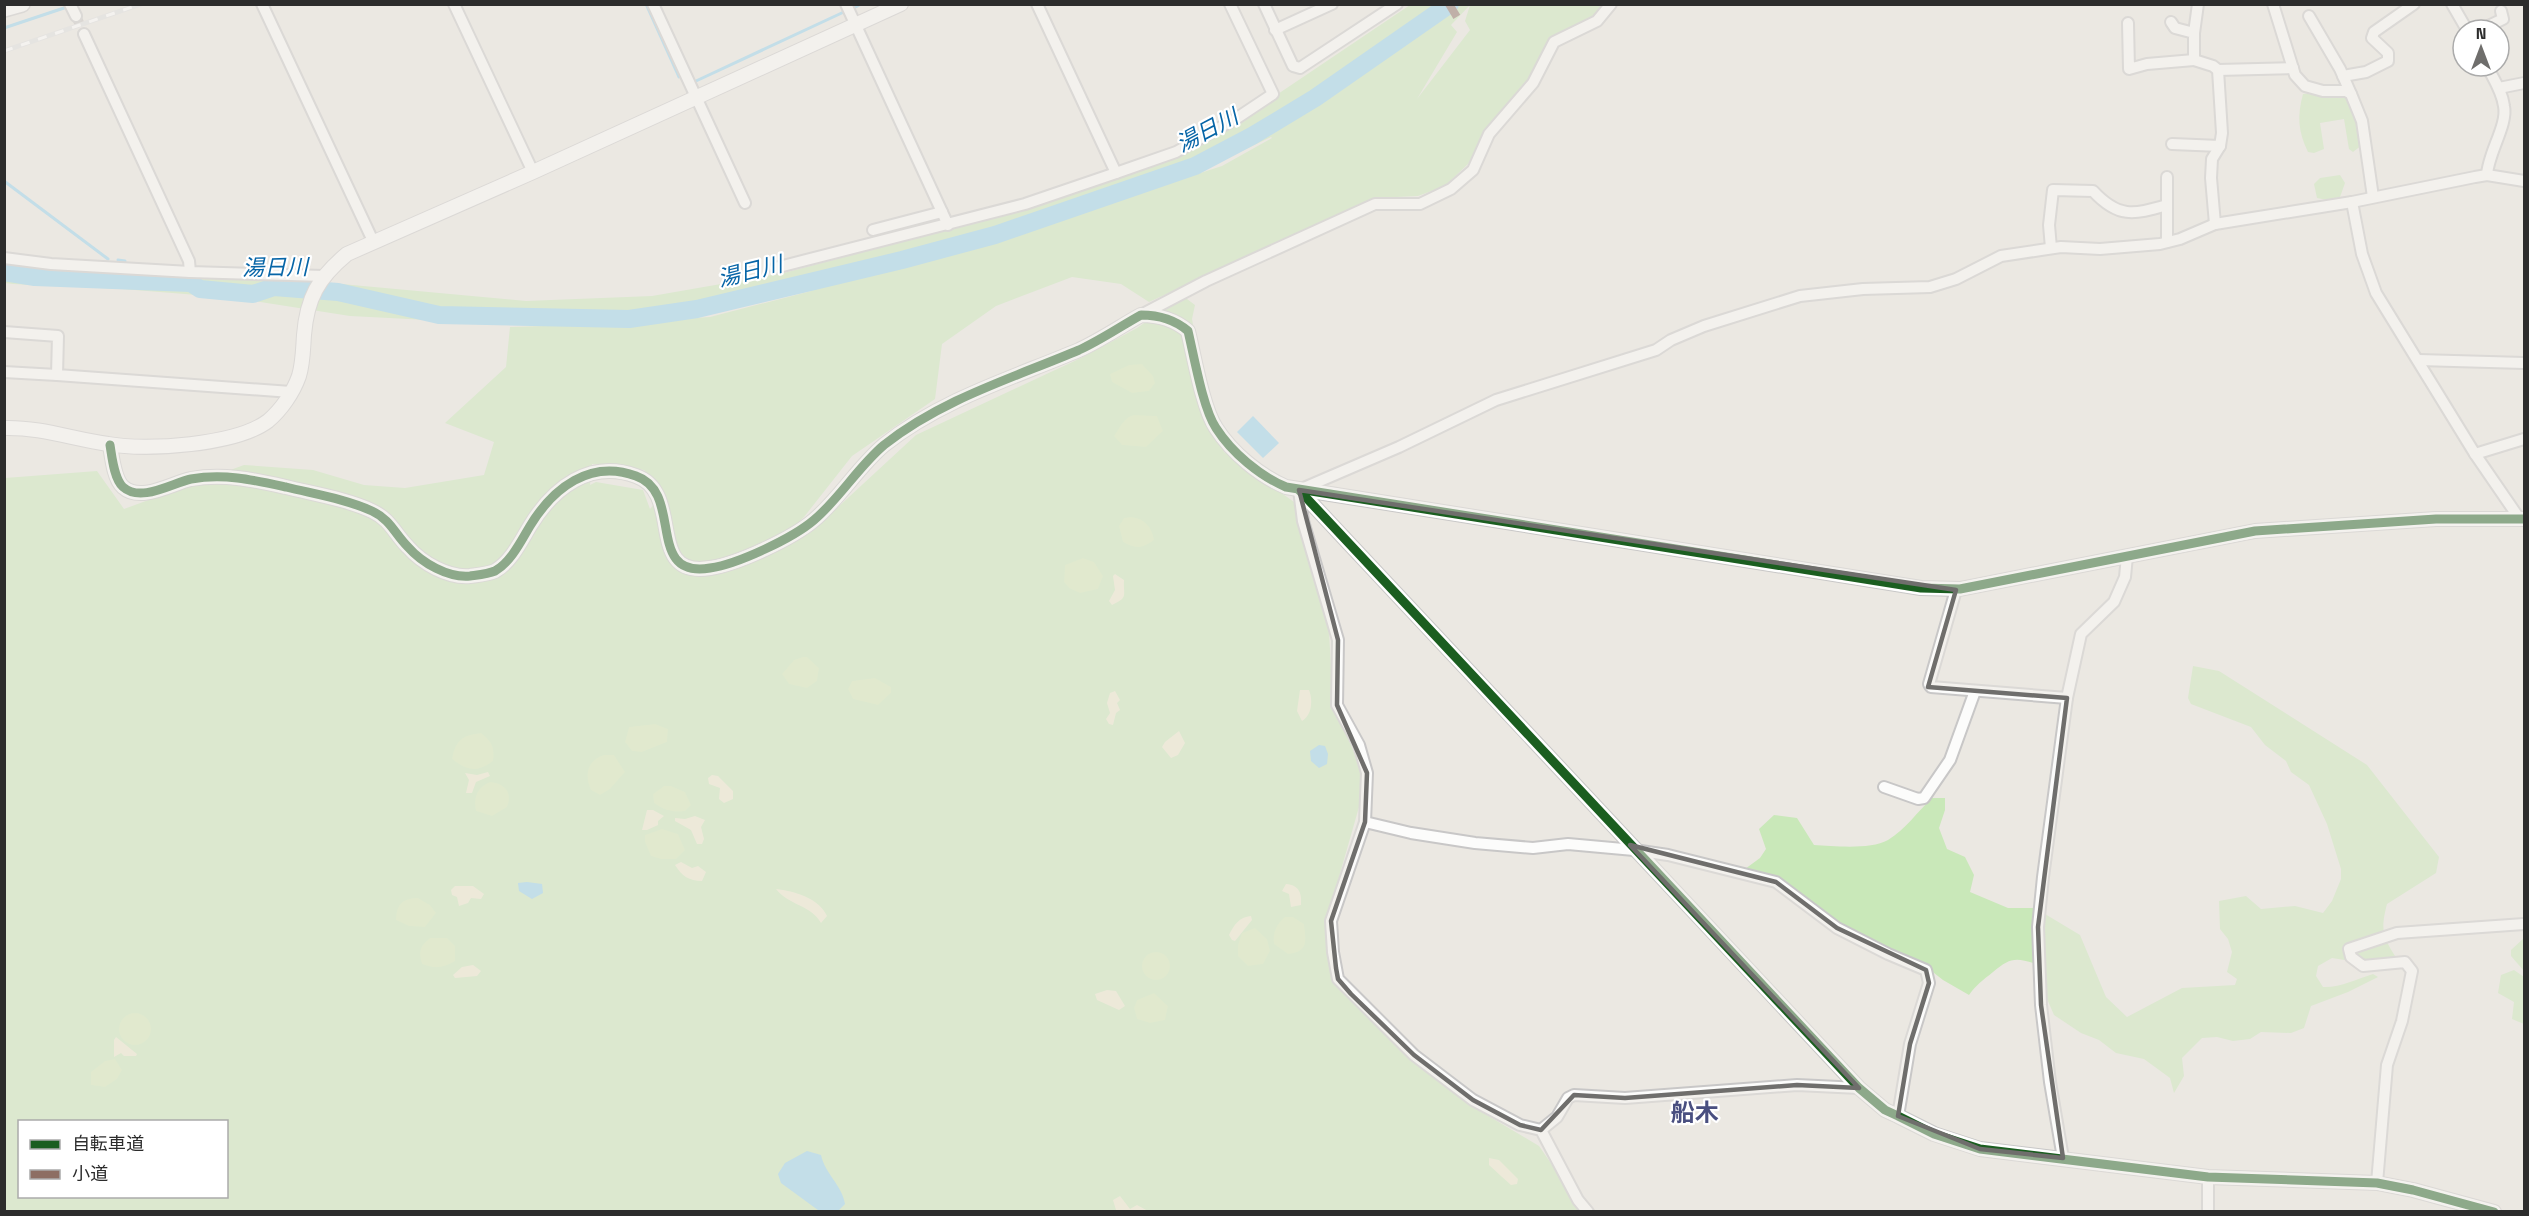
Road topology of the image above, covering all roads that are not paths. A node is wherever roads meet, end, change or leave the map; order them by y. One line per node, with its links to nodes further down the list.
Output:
1 (22, 4): 17 (main road)
2 (70, 4): 20 (street)
3 (262, 4): 53 (street)
4 (454, 4): 40 (street)
5 (653, 4): 37 (street)
6 (901, 4): 19 (street)
7 (1037, 4): 41 (street)
8 (1230, 4): 41 (street)
9 (1264, 4): 26 (street)
10 (1332, 4): 26 (street)
11 (1611, 4): 60 (street)
12 (2198, 4): 27 (street)
13 (2273, 4): 30 (street)
14 (2452, 4): 22 (street)
15 (2413, 5): 32 (street)
16 (1389, 7): 26 (street)
17 (4, 9)
18 (2501, 11): 23 (street)
19 (850, 13): 37 (street); 49 (street)
20 (76, 16)
21 (2309, 16): 32 (street)
22 (2460, 18)
23 (2503, 18)
24 (2171, 22): 27 (street)
25 (2128, 23): 29 (street)
26 (1275, 30)
27 (2194, 33): 29 (street)
28 (84, 34): 58 (street)
29 (2194, 60): 31 (street)
30 (2293, 68): 31 (street); 36 (street)
31 (2218, 70): 39 (street)
32 (2343, 76): 36 (street)
33 (2494, 78): 35 (street)
34 (2524, 83): 35 (street)
35 (2499, 88): 42 (street)
36 (2351, 94): 45 (street)
37 (697, 97): 40 (street); 47 (street)
38 (2172, 144): 39 (street)
39 (2220, 146): 50 (street)
40 (533, 172): 53 (street)
41 (1116, 173): 51 (street)
42 (2487, 175): 44 (street); 45 (street)
43 (2167, 177): 48 (street)
44 (2524, 181)
45 (2373, 197): 46 (street)
46 (2352, 202): 50 (street); 62 (street)
47 (745, 203)
48 (2167, 205): 54 (street); 55 (street)
49 (942, 212): 51 (street); 52 (street)
50 (2215, 224): 54 (street)
51 (948, 225): 57 (street)
52 (873, 230)
53 (373, 241): 59 (street)
54 (2167, 242): 55 (street)
55 (2050, 248): 71 (street)
56 (4, 258): 58 (street)
57 (775, 268)
58 (189, 272): 59 (street)
59 (323, 278): 66 (street)
60 (1141, 315): 69 (street); 71 (street)
61 (4, 332): 65 (street)
62 (2419, 360): 63 (street); 70 (street)
63 (2524, 363)
64 (4, 372): 65 (street)
65 (57, 375): 66 (street)
66 (291, 392): 69 (street)
67 (4, 428): 69 (street)
68 (2524, 440): 70 (street)
69 (110, 445)
70 (2475, 454): 72 (street)
71 (1299, 490): 74 (street); 78 (street); 79 (street)
72 (2522, 518): 73 (street)
73 (2127, 556): 74 (street); 76 (street)
74 (1956, 590): 75 (street)
75 (1975, 691): 76 (street); 77 (street)
76 (2067, 699): 84 (street)
77 (1884, 787)
78 (1365, 822): 79 (street); 83 (street)
79 (1634, 850): 81 (street); 82 (street)
80 (2524, 924): 86 (street)
81 (1859, 1088): 82 (street); 83 (street)
82 (1898, 1116): 84 (street)
83 (1541, 1130): 87 (street)
84 (2063, 1158): 85 (street)
85 (2208, 1177): 86 (street); 88 (street)
86 (2376, 1183): 89 (street)
87 (1588, 1212)
88 (2208, 1212)
89 (2494, 1212)

